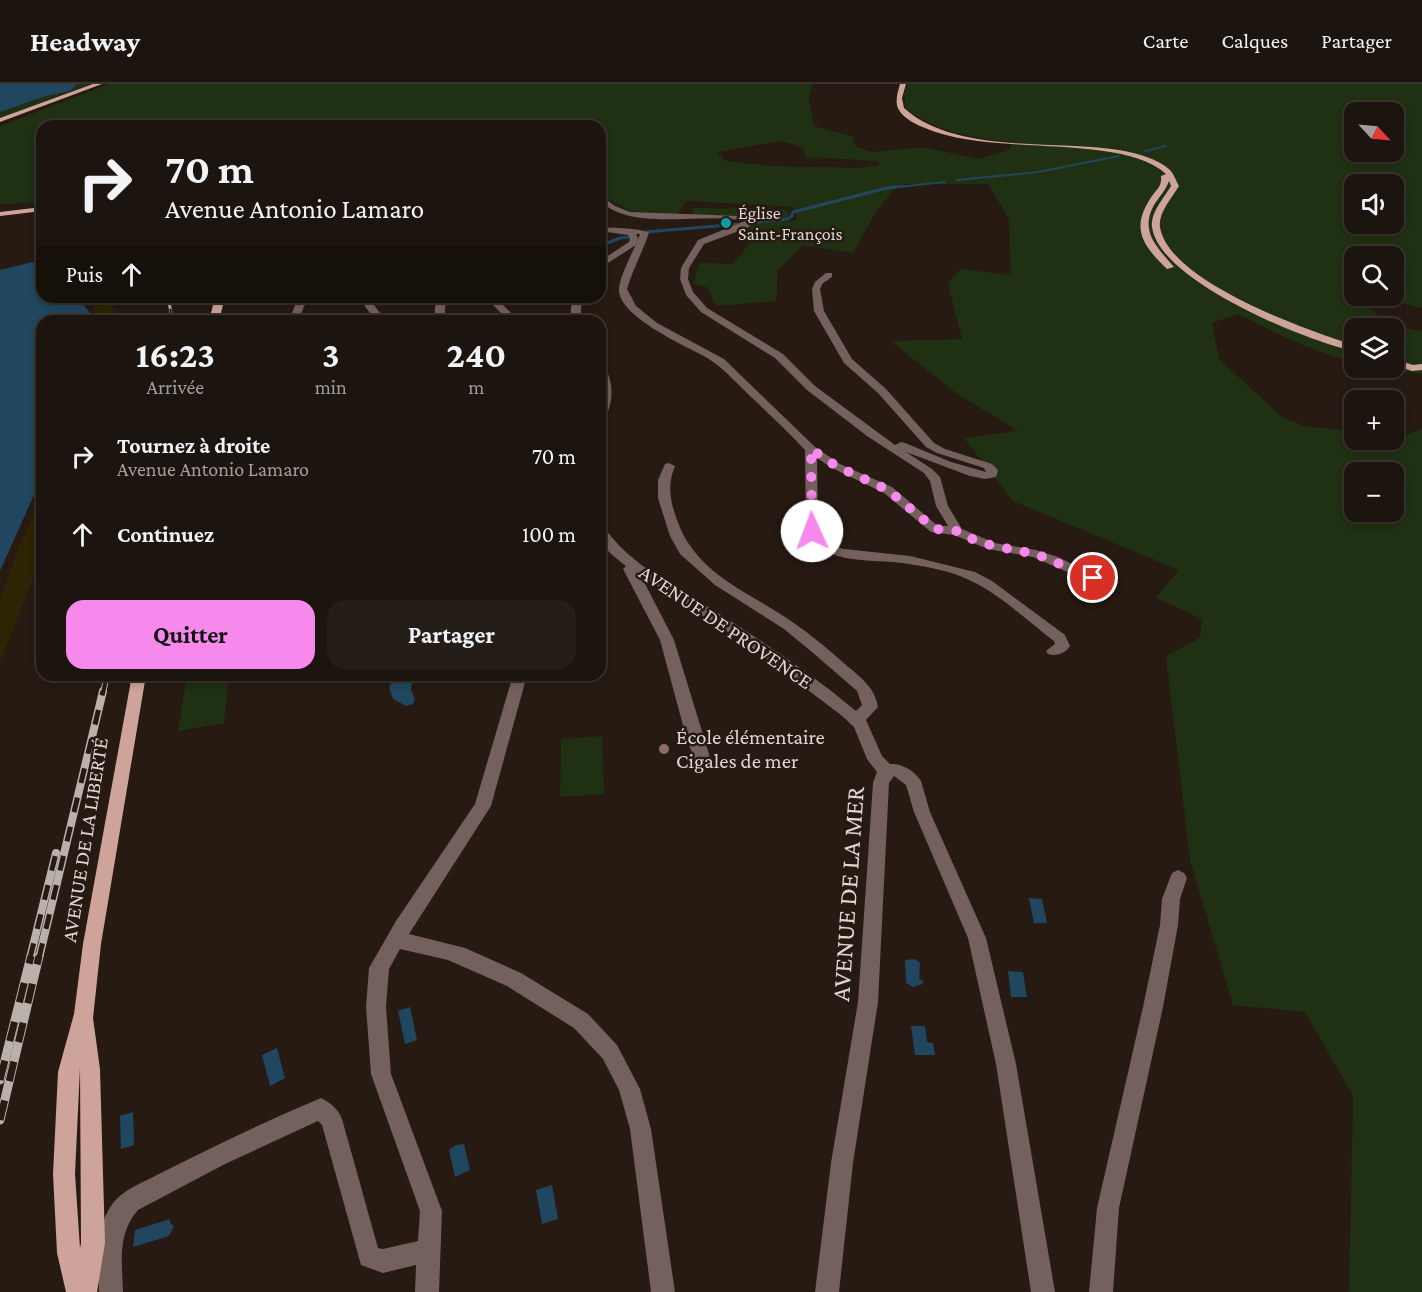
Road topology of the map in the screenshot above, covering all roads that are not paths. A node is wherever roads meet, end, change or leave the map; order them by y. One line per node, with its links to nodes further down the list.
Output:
1 (99, 84): 3 (main road)
2 (903, 84): 4 (main road)
3 (0, 120)
4 (1112, 151): 14 (main road); 15 (main road)
5 (606, 202): 20 (street)
6 (36, 210): 7 (main road)
7 (0, 214)
8 (606, 230): 9 (street)
9 (631, 232): 10 (street); 21 (street)
10 (606, 261)
11 (829, 275): 20 (street)
12 (496, 303): 13 (street)
13 (508, 315)
14 (1344, 347)
15 (1344, 353)
16 (1404, 358): 17 (main road)
17 (1422, 361)
18 (1404, 365): 19 (main road)
19 (1419, 368)
20 (871, 434): 23 (street)
21 (811, 449): 23 (street); 27 (street)
22 (669, 466): 30 (street, AVENUE DE PROVENCE)
23 (957, 531): 26 (street)
24 (606, 539): 25 (street, AVENUE DE PROVENCE)
25 (633, 565): 30 (street, AVENUE DE PROVENCE); 31 (street)
26 (1093, 578)
27 (1053, 651)
28 (138, 681): 35 (main road, AVENUE DE LA LIBERTÉ)
29 (518, 681): 34 (street)
30 (859, 722): 32 (street)
31 (704, 764)
32 (886, 771): 42 (street, AVENUE DE LA MER); 43 (street, AVENUE DE LA MER)
33 (1178, 878): 44 (street)
34 (405, 941): 36 (street); 41 (street)
35 (84, 1014): 37 (main road, AVENUE DE LA LIBERTÉ); 38 (main road, AVENUE DE LA LIBERTÉ)
36 (428, 1250): 39 (street); 40 (street)
37 (78, 1292)
38 (85, 1292)
39 (111, 1292)
40 (427, 1292)
41 (663, 1292)
42 (827, 1292)
43 (1043, 1292)
44 (1101, 1292)

